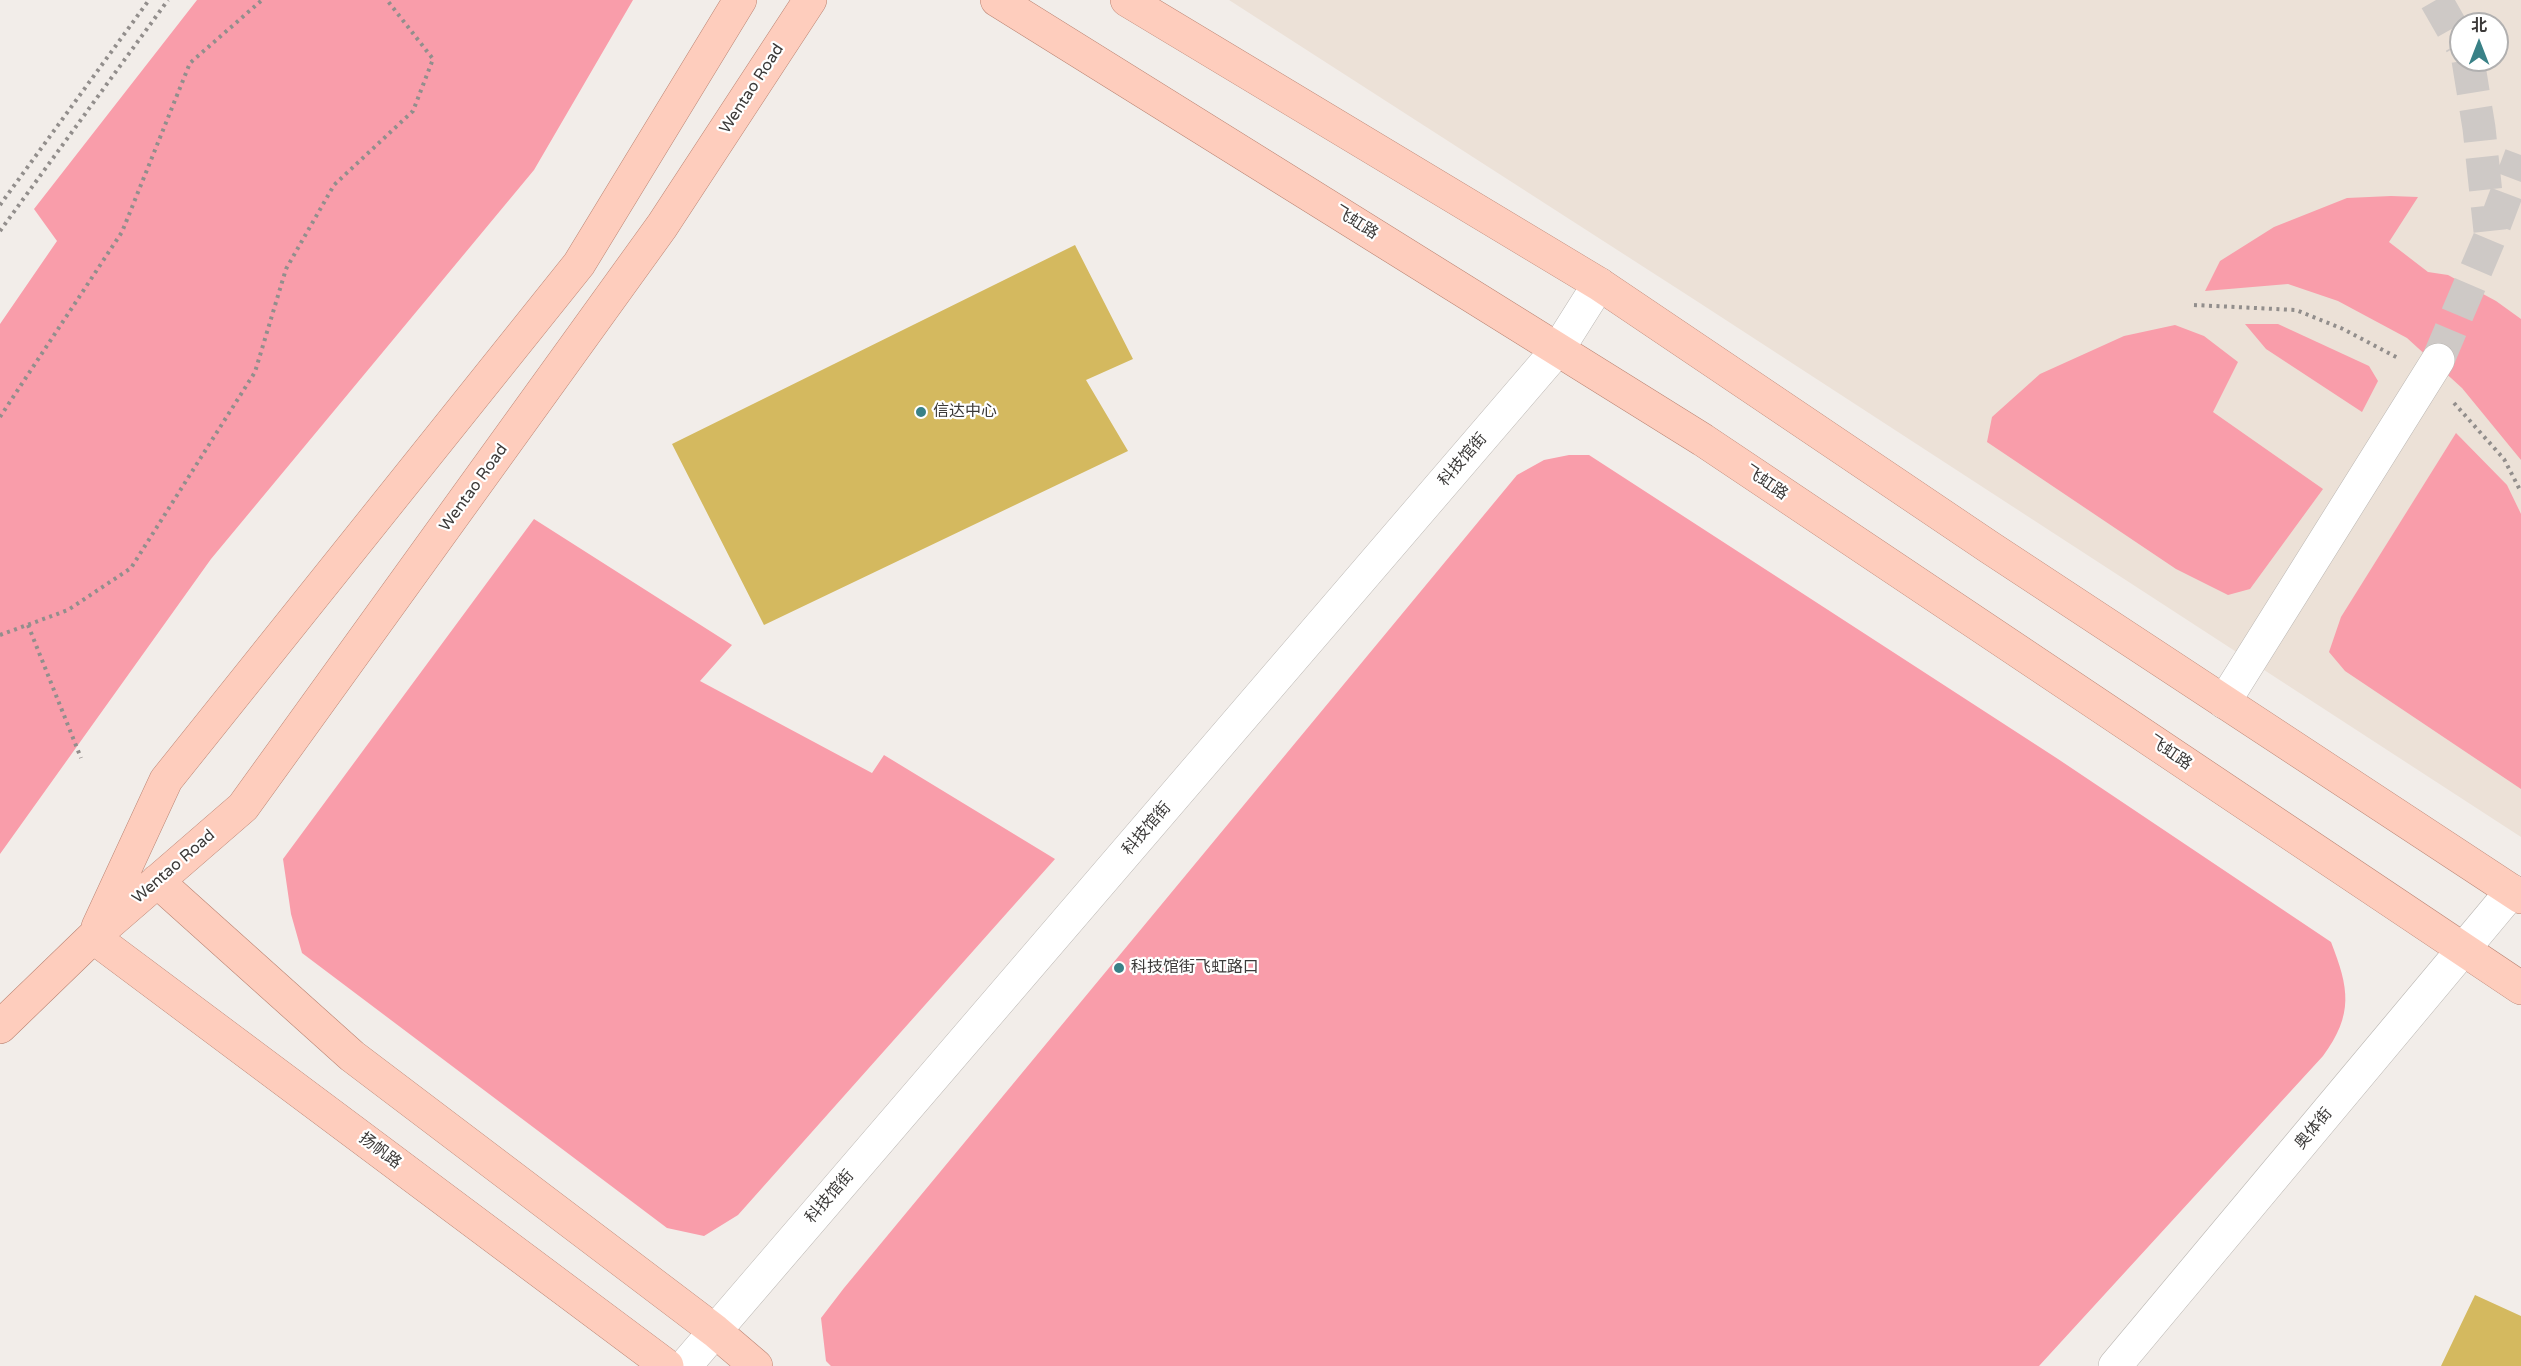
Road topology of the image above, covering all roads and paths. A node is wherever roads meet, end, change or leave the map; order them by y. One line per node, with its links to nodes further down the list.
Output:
1 (149, 0): 9 (path)
2 (168, 0): 10 (path)
3 (262, 0): 15 (path)
4 (387, 0): 17 (path)
5 (740, 0): 23 (main road, Wentao Road)
6 (810, 0): 21 (main road, Wentao Road)
7 (997, 0): 13 (main road, 飞虹路)
8 (1126, 0): 11 (main road)
9 (0, 205)
10 (0, 231)
11 (1599, 284): 13 (street, 科技馆街); 19 (main road)
12 (2194, 305): 14 (path)
13 (1558, 349): 24 (main road, 飞虹路); 27 (street, 科技馆街)
14 (2433, 368): 16 (path); 19 (street)
15 (0, 417)
16 (2521, 492)
17 (28, 625): 18 (path); 20 (path)
18 (0, 635)
19 (2224, 702): 22 (main road)
20 (81, 758)
21 (157, 881): 23 (main road, Wentao Road); 27 (main road)
22 (2517, 894): 24 (street, 奥体街)
23 (93, 937): 26 (main road, Wentao Road); 28 (main road, 扬帆路)
24 (2464, 950): 25 (main road, 飞虹路); 31 (street, 奥体街)
25 (2521, 988)
26 (0, 1027)
27 (715, 1331): 29 (street, 科技馆街); 30 (main road)
28 (667, 1366)
29 (685, 1366)
30 (756, 1366)
31 (2115, 1366)

